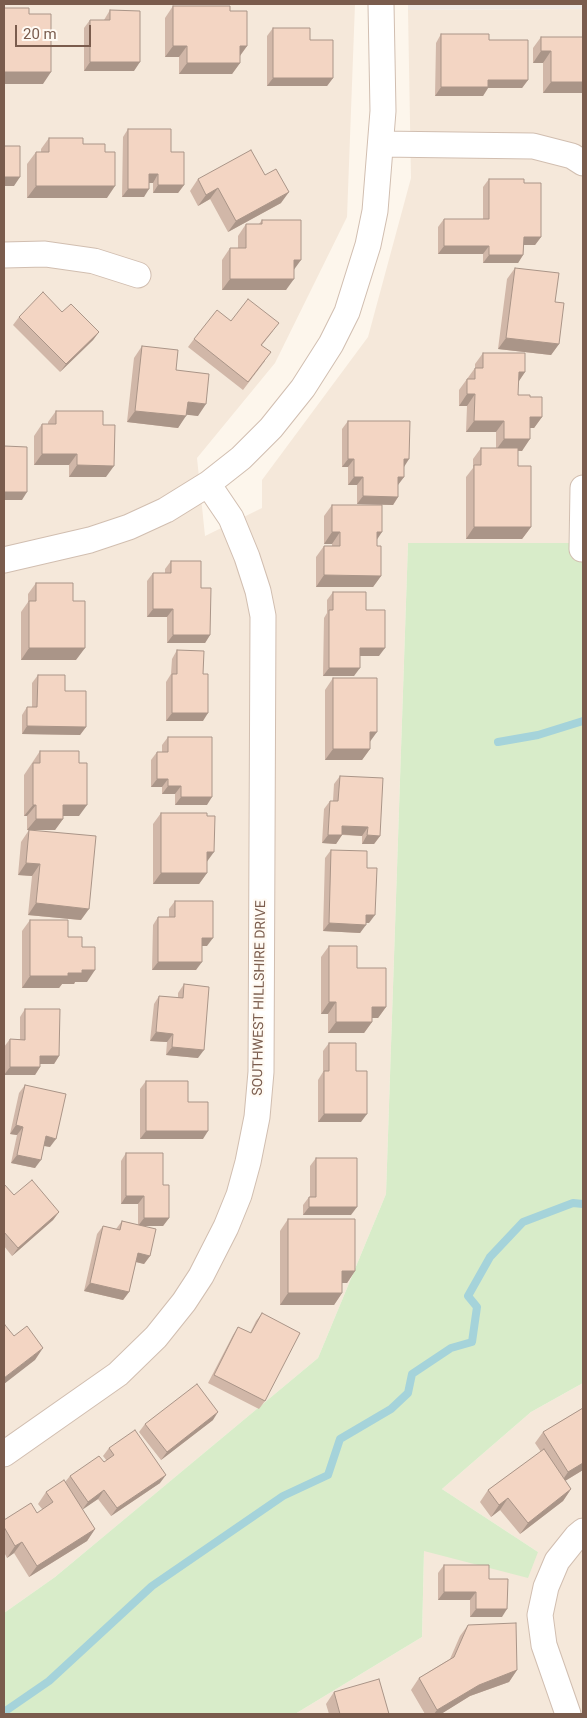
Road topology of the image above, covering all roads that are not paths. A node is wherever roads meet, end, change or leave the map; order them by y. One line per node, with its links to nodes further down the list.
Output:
1 (380, 4): 2 (street)
2 (381, 144): 3 (street); 6 (street)
3 (583, 162)
4 (4, 255): 5 (street)
5 (138, 275)
6 (208, 484): 9 (street); 10 (street, SOUTHWEST HILLSHIRE DRIVE)
7 (583, 488): 8 (street)
8 (582, 549)
9 (4, 560)
10 (4, 1454)
11 (583, 1531): 12 (street)
12 (570, 1711)

